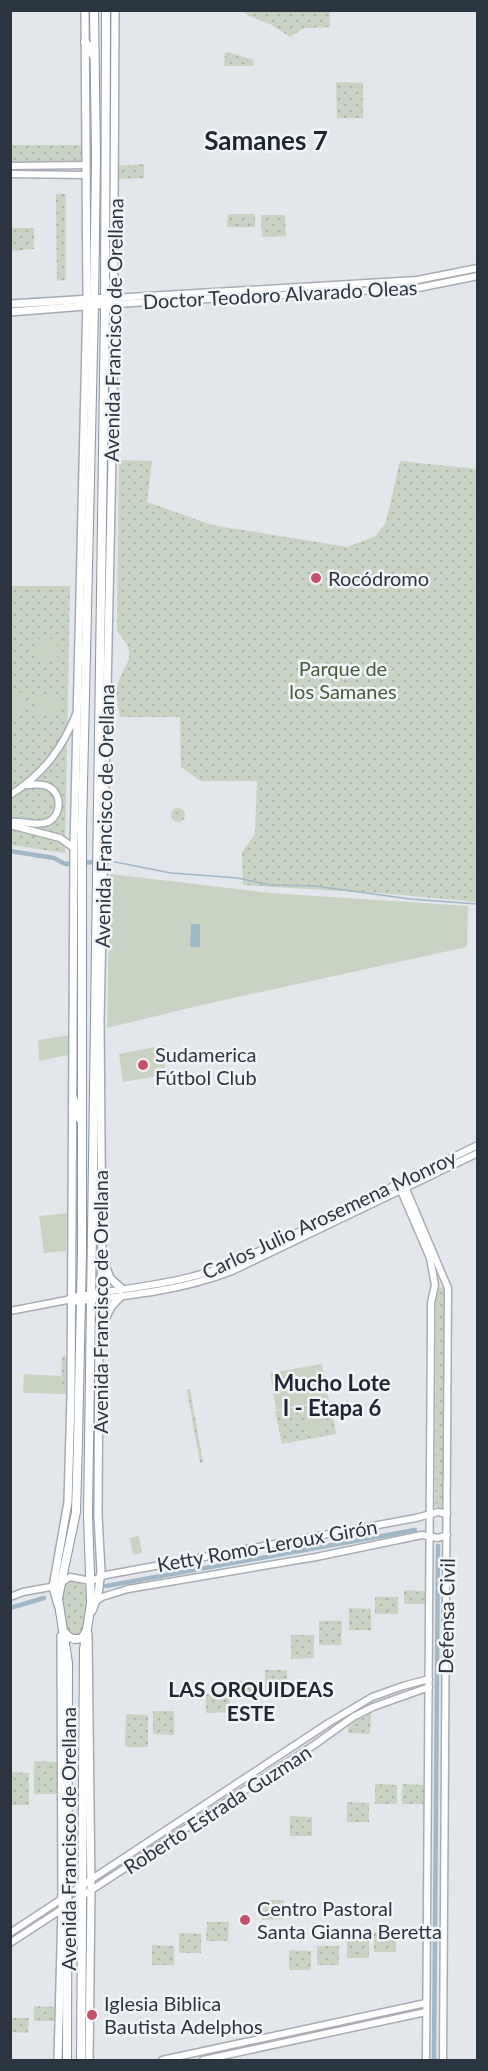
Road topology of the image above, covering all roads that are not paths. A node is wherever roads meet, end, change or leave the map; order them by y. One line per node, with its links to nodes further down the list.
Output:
1 (85, 10): 5 (main road, Avenida Francisco de Orellana)
2 (94, 10): 6 (highway, Avenida Francisco de Orellana)
3 (106, 10): 14 (highway, Avenida Francisco de Orellana)
4 (115, 10): 14 (main road, Avenida Francisco de Orellana)
5 (85, 42): 6 (highway); 7 (main road, Avenida Francisco de Orellana)
6 (94, 56): 15 (highway, Avenida Francisco de Orellana)
7 (86, 165): 8 (street); 10 (main road, Avenida Francisco de Orellana)
8 (10, 166)
9 (10, 174): 10 (street)
10 (86, 175): 15 (main road, Avenida Francisco de Orellana)
11 (477, 268): 12 (street, Doctor Teodoro Alvarado Oleas)
12 (464, 275): 13 (street, Doctor Teodoro Alvarado Oleas); 14 (street, Doctor Teodoro Alvarado Oleas)
13 (477, 276)
14 (109, 301): 15 (main road, Doctor Teodoro Alvarado Oleas); 19 (highway, Avenida Francisco de Orellana); 22 (main road, Avenida Francisco de Orellana)
15 (90, 303): 16 (main road, Doctor Teodoro Alvarado Oleas); 17 (main road, Doctor Teodoro Alvarado Oleas); 18 (main road, Avenida Francisco de Orellana); 23 (highway, Avenida Francisco de Orellana)
16 (10, 304)
17 (10, 312)
18 (77, 711): 20 (street); 25 (main road, Avenida Francisco de Orellana)
19 (98, 777): 22 (highway); 27 (highway, Avenida Francisco de Orellana)
20 (24, 786): 21 (street); 24 (street)
21 (11, 794)
22 (105, 805): 27 (main road, Avenida Francisco de Orellana)
23 (82, 819): 25 (highway); 26 (highway, Avenida Francisco de Orellana)
24 (10, 823): 26 (street)
25 (74, 837): 26 (main road, Avenida Francisco de Orellana)
26 (76, 852): 28 (highway, Avenida Francisco de Orellana)
27 (100, 856): 29 (highway, Avenida Francisco de Orellana)
28 (78, 873): 30 (main road, Avenida Francisco de Orellana); 31 (highway, Avenida Francisco de Orellana)
29 (100, 873): 35 (main road, Avenida Francisco de Orellana); 36 (highway, Avenida Francisco de Orellana)
30 (73, 1098): 31 (highway); 42 (main road, Avenida Francisco de Orellana)
31 (82, 1129): 41 (highway, Avenida Francisco de Orellana)
32 (477, 1146): 34 (street, Carlos Julio Arosemena Monroy)
33 (477, 1153): 34 (street, Carlos Julio Arosemena Monroy)
34 (402, 1186): 38 (street, Carlos Julio Arosemena Monroy); 45 (street, Defensa Civil); 46 (street, Defensa Civil)
35 (101, 1215): 36 (highway); 37 (main road, Avenida Francisco de Orellana)
36 (92, 1242): 40 (highway, Avenida Francisco de Orellana)
37 (102, 1258): 38 (main road); 39 (main road, Avenida Francisco de Orellana)
38 (121, 1293): 39 (street, Carlos Julio Arosemena Monroy); 44 (main road)
39 (101, 1296): 40 (street, Carlos Julio Arosemena Monroy); 44 (main road, Avenida Francisco de Orellana)
40 (91, 1297): 41 (street, Carlos Julio Arosemena Monroy); 50 (highway, Avenida Francisco de Orellana)
41 (81, 1298): 42 (street, Carlos Julio Arosemena Monroy); 51 (highway, Avenida Francisco de Orellana)
42 (70, 1300): 43 (street, Carlos Julio Arosemena Monroy); 51 (main road, Avenida Francisco de Orellana)
43 (10, 1311)
44 (99, 1332): 49 (main road, Avenida Francisco de Orellana)
45 (429, 1514): 46 (street, Ketty Romo-Leroux Girón); 47 (street, Defensa Civil); 49 (street, Ketty Romo-Leroux Girón)
46 (447, 1514): 48 (street, Defensa Civil)
47 (429, 1535): 48 (street, Ketty Romo-Leroux Girón); 53 (street, Ketty Romo-Leroux Girón); 57 (street, Defensa Civil)
48 (447, 1535): 91 (street, Defensa Civil)
49 (100, 1577): 50 (street, Ketty Romo-Leroux Girón); 53 (main road, Avenida Francisco de Orellana)
50 (89, 1581): 51 (street, Ketty Romo-Leroux Girón); 55 (highway, Avenida Francisco de Orellana)
51 (57, 1586): 52 (street, Ketty Romo-Leroux Girón); 54 (highway, Avenida Francisco de Orellana)
52 (10, 1597)
53 (96, 1601): 55 (main road, Avenida Francisco de Orellana)
54 (61, 1618): 56 (highway, Avenida Francisco de Orellana); 69 (main road, Avenida Francisco de Orellana)
55 (88, 1624): 56 (highway); 66 (main road, Avenida Francisco de Orellana); 67 (highway, Avenida Francisco de Orellana)
56 (64, 1632): 69 (highway, Avenida Francisco de Orellana)
57 (429, 1683): 58 (street, Roberto Estrada Guzman); 59 (street, Roberto Estrada Guzman); 74 (street, Defensa Civil)
58 (349, 1710): 59 (street); 60 (street, Roberto Estrada Guzman)
59 (353, 1717): 61 (street, Roberto Estrada Guzman)
60 (330, 1722): 61 (street); 62 (street, Roberto Estrada Guzman)
61 (337, 1730): 63 (street, Roberto Estrada Guzman)
62 (240, 1781): 63 (street); 64 (street, Roberto Estrada Guzman)
63 (244, 1790): 65 (street, Roberto Estrada Guzman)
64 (218, 1795): 65 (street); 66 (street, Roberto Estrada Guzman)
65 (223, 1804): 68 (street, Roberto Estrada Guzman)
66 (91, 1880): 67 (street, Roberto Estrada Guzman); 68 (main road, Avenida Francisco de Orellana)
67 (83, 1886): 69 (street, Roberto Estrada Guzman); 70 (highway, Avenida Francisco de Orellana)
68 (91, 1891): 70 (street, Roberto Estrada Guzman); 87 (main road, Avenida Francisco de Orellana)
69 (65, 1896): 71 (highway, Avenida Francisco de Orellana); 72 (street, Roberto Estrada Guzman)
70 (82, 1896): 71 (street, Roberto Estrada Guzman); 86 (highway, Avenida Francisco de Orellana)
71 (65, 1907): 73 (street, Roberto Estrada Guzman); 84 (main road, Avenida Francisco de Orellana); 85 (highway, Avenida Francisco de Orellana)
72 (10, 1933)
73 (11, 1941)
74 (426, 2003): 75 (street, Defensa Civil); 76 (street)
75 (426, 2012): 78 (street); 90 (street, Defensa Civil)
76 (351, 2019): 77 (street); 78 (street)
77 (330, 2024): 79 (street); 80 (street)
78 (352, 2028): 79 (street)
79 (333, 2032): 82 (street)
80 (238, 2044): 81 (street); 82 (street)
81 (219, 2048): 83 (street); 88 (street)
82 (240, 2052): 83 (street)
83 (221, 2056): 89 (street)
84 (58, 2061)
85 (67, 2061)
86 (81, 2061)
87 (89, 2061)
88 (162, 2061)
89 (203, 2061)
90 (426, 2061)
91 (442, 2061)

